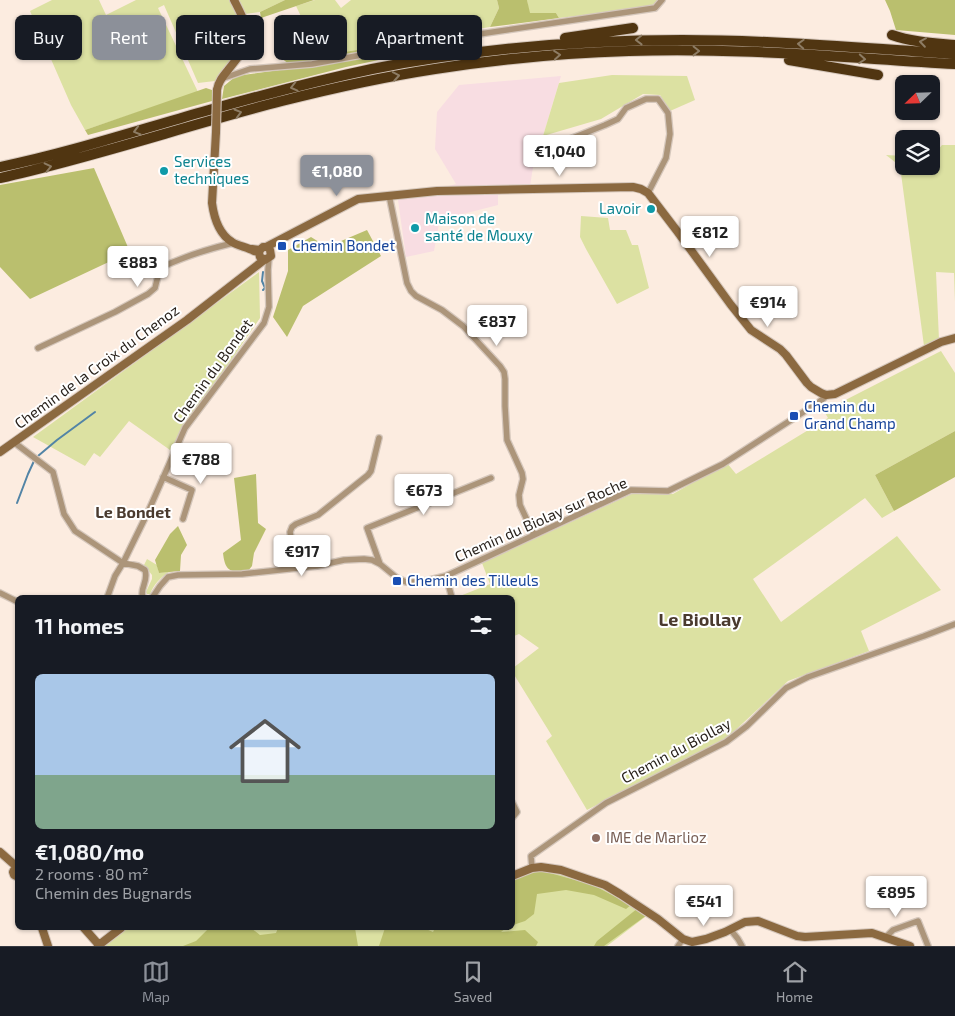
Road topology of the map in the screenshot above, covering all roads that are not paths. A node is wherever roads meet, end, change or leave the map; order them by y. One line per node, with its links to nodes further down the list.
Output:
1 (234, 0): 11 (street)
2 (662, 0): 11 (street)
3 (633, 28): 6 (highway)
4 (892, 35): 5 (highway, one-way to 4)
5 (955, 45)
6 (490, 51): 8 (highway, one-way to 6); 13 (highway, one-way to 13)
7 (744, 52): 9 (highway, one-way to 9); 10 (highway); 14 (highway, one-way to 7)
8 (955, 54)
9 (955, 64)
10 (878, 75)
11 (221, 79): 17 (street, bridge)
12 (565, 141): 15 (street)
13 (0, 167)
14 (0, 178)
15 (648, 193): 16 (street); 21 (street)
16 (389, 195): 18 (street, Chemin de la Croix du Chenoz); 28 (street)
17 (233, 243): 18 (street); 20 (street)
18 (263, 255): 23 (street, Chemin de la Croix du Chenoz); 25 (street, Chemin du Bondet)
19 (955, 338): 21 (street)
20 (38, 348)
21 (830, 394): 28 (street, Chemin du Biolay sur Roche)
22 (379, 438): 31 (street)
23 (15, 443): 24 (street, Chemin de la Croix du Chenoz); 29 (street)
24 (0, 452)
25 (163, 477): 27 (street); 29 (street, Chemin du Bondet)
26 (491, 478): 30 (street)
27 (183, 519)
28 (534, 535): 32 (street, Chemin du Biolay sur Roche)
29 (123, 563): 34 (street, Chemin du Bondet); 35 (street)
30 (380, 564): 31 (street); 32 (street, Chemin du Biolay sur Roche)
31 (304, 567): 36 (street)
32 (446, 576): 37 (street)
33 (0, 593): 38 (street)
34 (108, 595)
35 (142, 595)
36 (154, 595)
37 (451, 595)
38 (15, 600)
39 (955, 624): 41 (street, Chemin du Biollay)
40 (0, 852): 42 (street)
41 (532, 867): 43 (street); 49 (street)
42 (15, 869)
43 (515, 875)
44 (733, 928): 48 (street); 49 (street); 52 (street)
45 (43, 930): 51 (street)
46 (86, 930): 50 (street)
47 (118, 930): 50 (street)
48 (886, 937): 53 (street); 54 (street)
49 (684, 943)
50 (99, 945)
51 (48, 946)
52 (742, 946)
53 (910, 946)
54 (928, 946)

